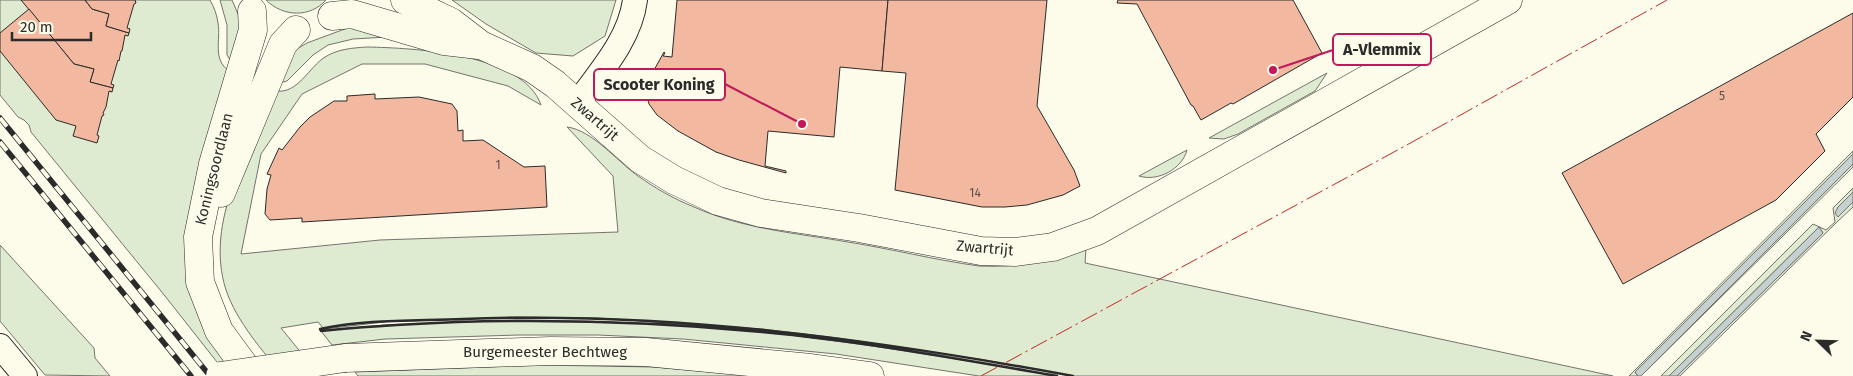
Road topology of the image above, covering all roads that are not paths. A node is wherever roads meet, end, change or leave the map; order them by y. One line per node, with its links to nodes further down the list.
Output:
1 (405, 0): 7 (street, Zwartrijt)
2 (635, 0): 8 (street)
3 (1508, 0): 8 (street, Zwartrijt)
4 (248, 6): 6 (street); 12 (street, Koningsoordlaan)
5 (339, 8): 6 (street); 7 (street, Zwartrijt)
6 (296, 30): 13 (street, Koningsoordlaan)
7 (481, 45): 8 (street, Zwartrijt)
8 (577, 104)
9 (0, 346): 10 (street)
10 (25, 376)
11 (220, 376): 14 (street, Burgemeester Bechtweg, bridge)
12 (252, 376)
13 (269, 376)
14 (870, 376)

